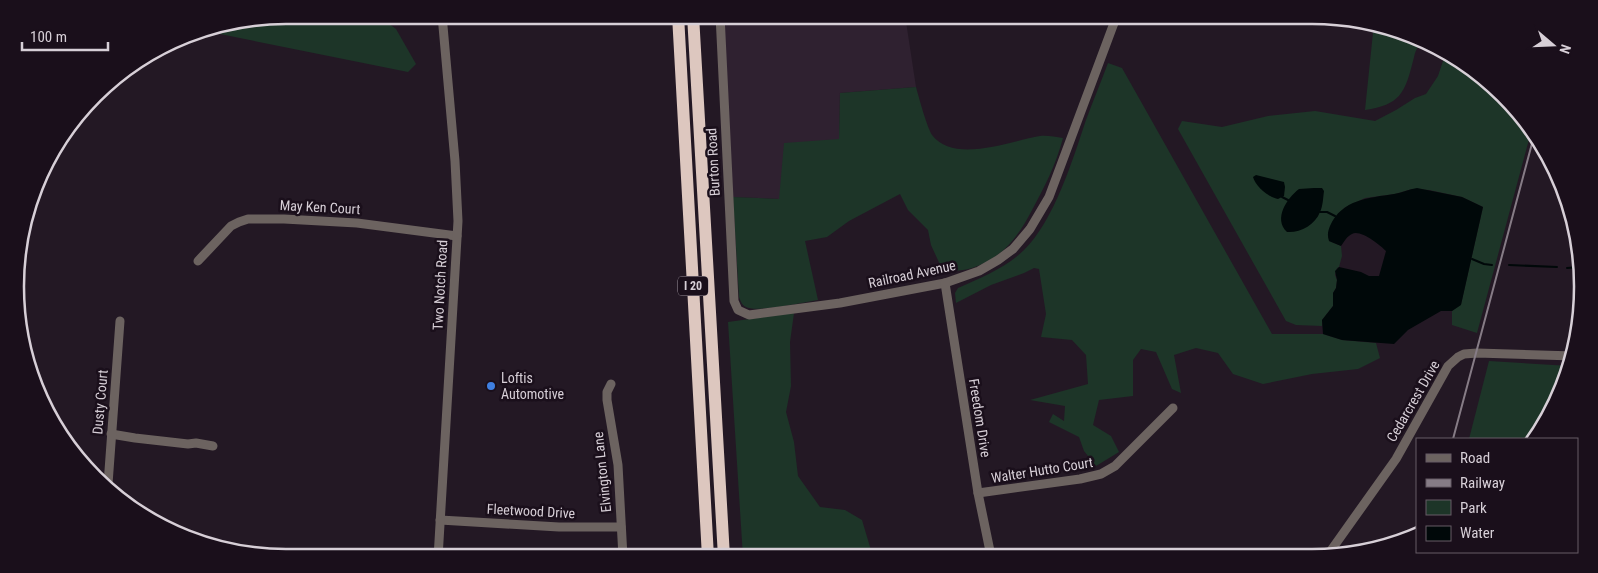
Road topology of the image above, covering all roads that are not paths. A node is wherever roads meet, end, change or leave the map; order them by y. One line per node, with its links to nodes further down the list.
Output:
1 (443, 24): 6 (street, Two Notch Road)
2 (678, 24): 22 (highway, I 20)
3 (694, 24): 23 (highway, I 20)
4 (720, 24): 9 (street, Burton Road)
5 (1114, 24): 8 (street, Railroad Avenue)
6 (457, 236): 7 (street, May Ken Court); 18 (street, Two Notch Road)
7 (198, 261)
8 (945, 283): 9 (street, Railroad Avenue); 17 (street, Freedom Drive)
9 (736, 307)
10 (120, 321): 14 (street, Dusty Court)
11 (1565, 356): 25 (street, Cedarcrest Drive)
12 (610, 384): 19 (street, Elvington Lane)
13 (1173, 408): 17 (street, Walter Hutto Court)
14 (111, 434): 15 (street); 16 (street, Dusty Court)
15 (213, 446)
16 (108, 479)
17 (978, 493): 24 (street, Freedom Drive)
18 (440, 520): 19 (street, Fleetwood Drive); 20 (street, Two Notch Road)
19 (621, 527): 21 (street, Elvington Lane)
20 (438, 549)
21 (622, 549)
22 (708, 549)
23 (724, 549)
24 (990, 549)
25 (1332, 549)

